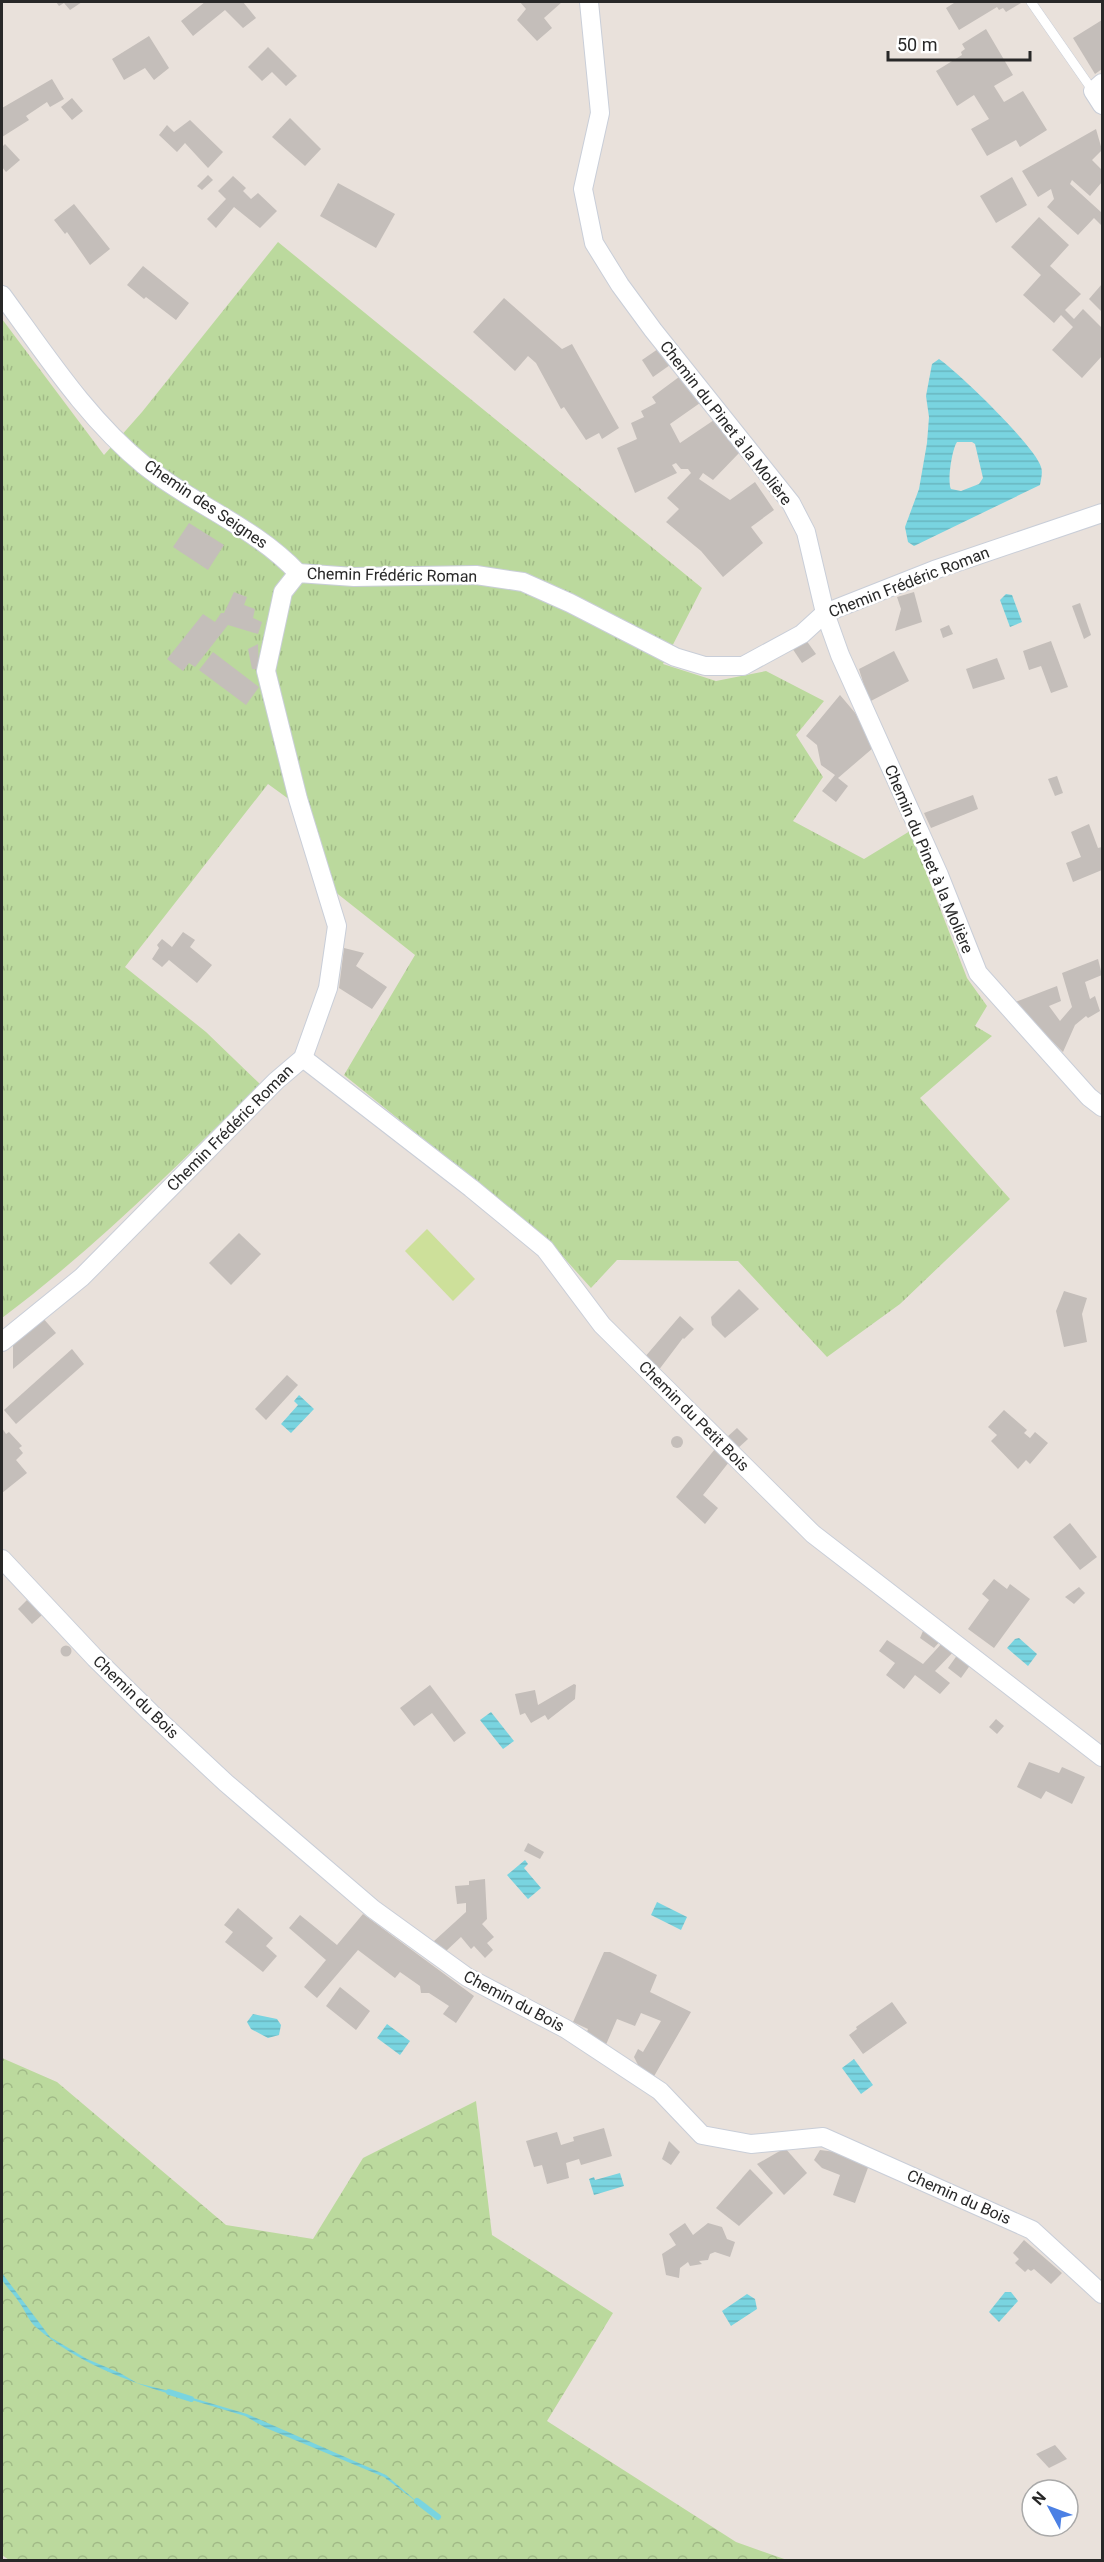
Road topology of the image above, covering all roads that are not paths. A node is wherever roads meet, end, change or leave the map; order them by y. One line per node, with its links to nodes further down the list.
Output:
1 (589, 2): 7 (street, Chemin du Pinet à la Molière)
2 (1031, 2): 3 (lane)
3 (1099, 93)
4 (2, 296): 6 (street, Chemin des Seignes)
5 (1102, 513): 7 (street, Chemin Frédéric Roman)
6 (298, 573): 7 (street, Chemin Frédéric Roman); 8 (street, Chemin Frédéric Roman)
7 (825, 613): 9 (street, Chemin du Pinet à la Molière)
8 (303, 1058): 10 (street, Chemin Frédéric Roman); 12 (street, Chemin du Petit Bois)
9 (1102, 1107)
10 (2, 1342)
11 (2, 1559): 13 (street, Chemin du Bois)
12 (1102, 1757)
13 (1102, 2294)

